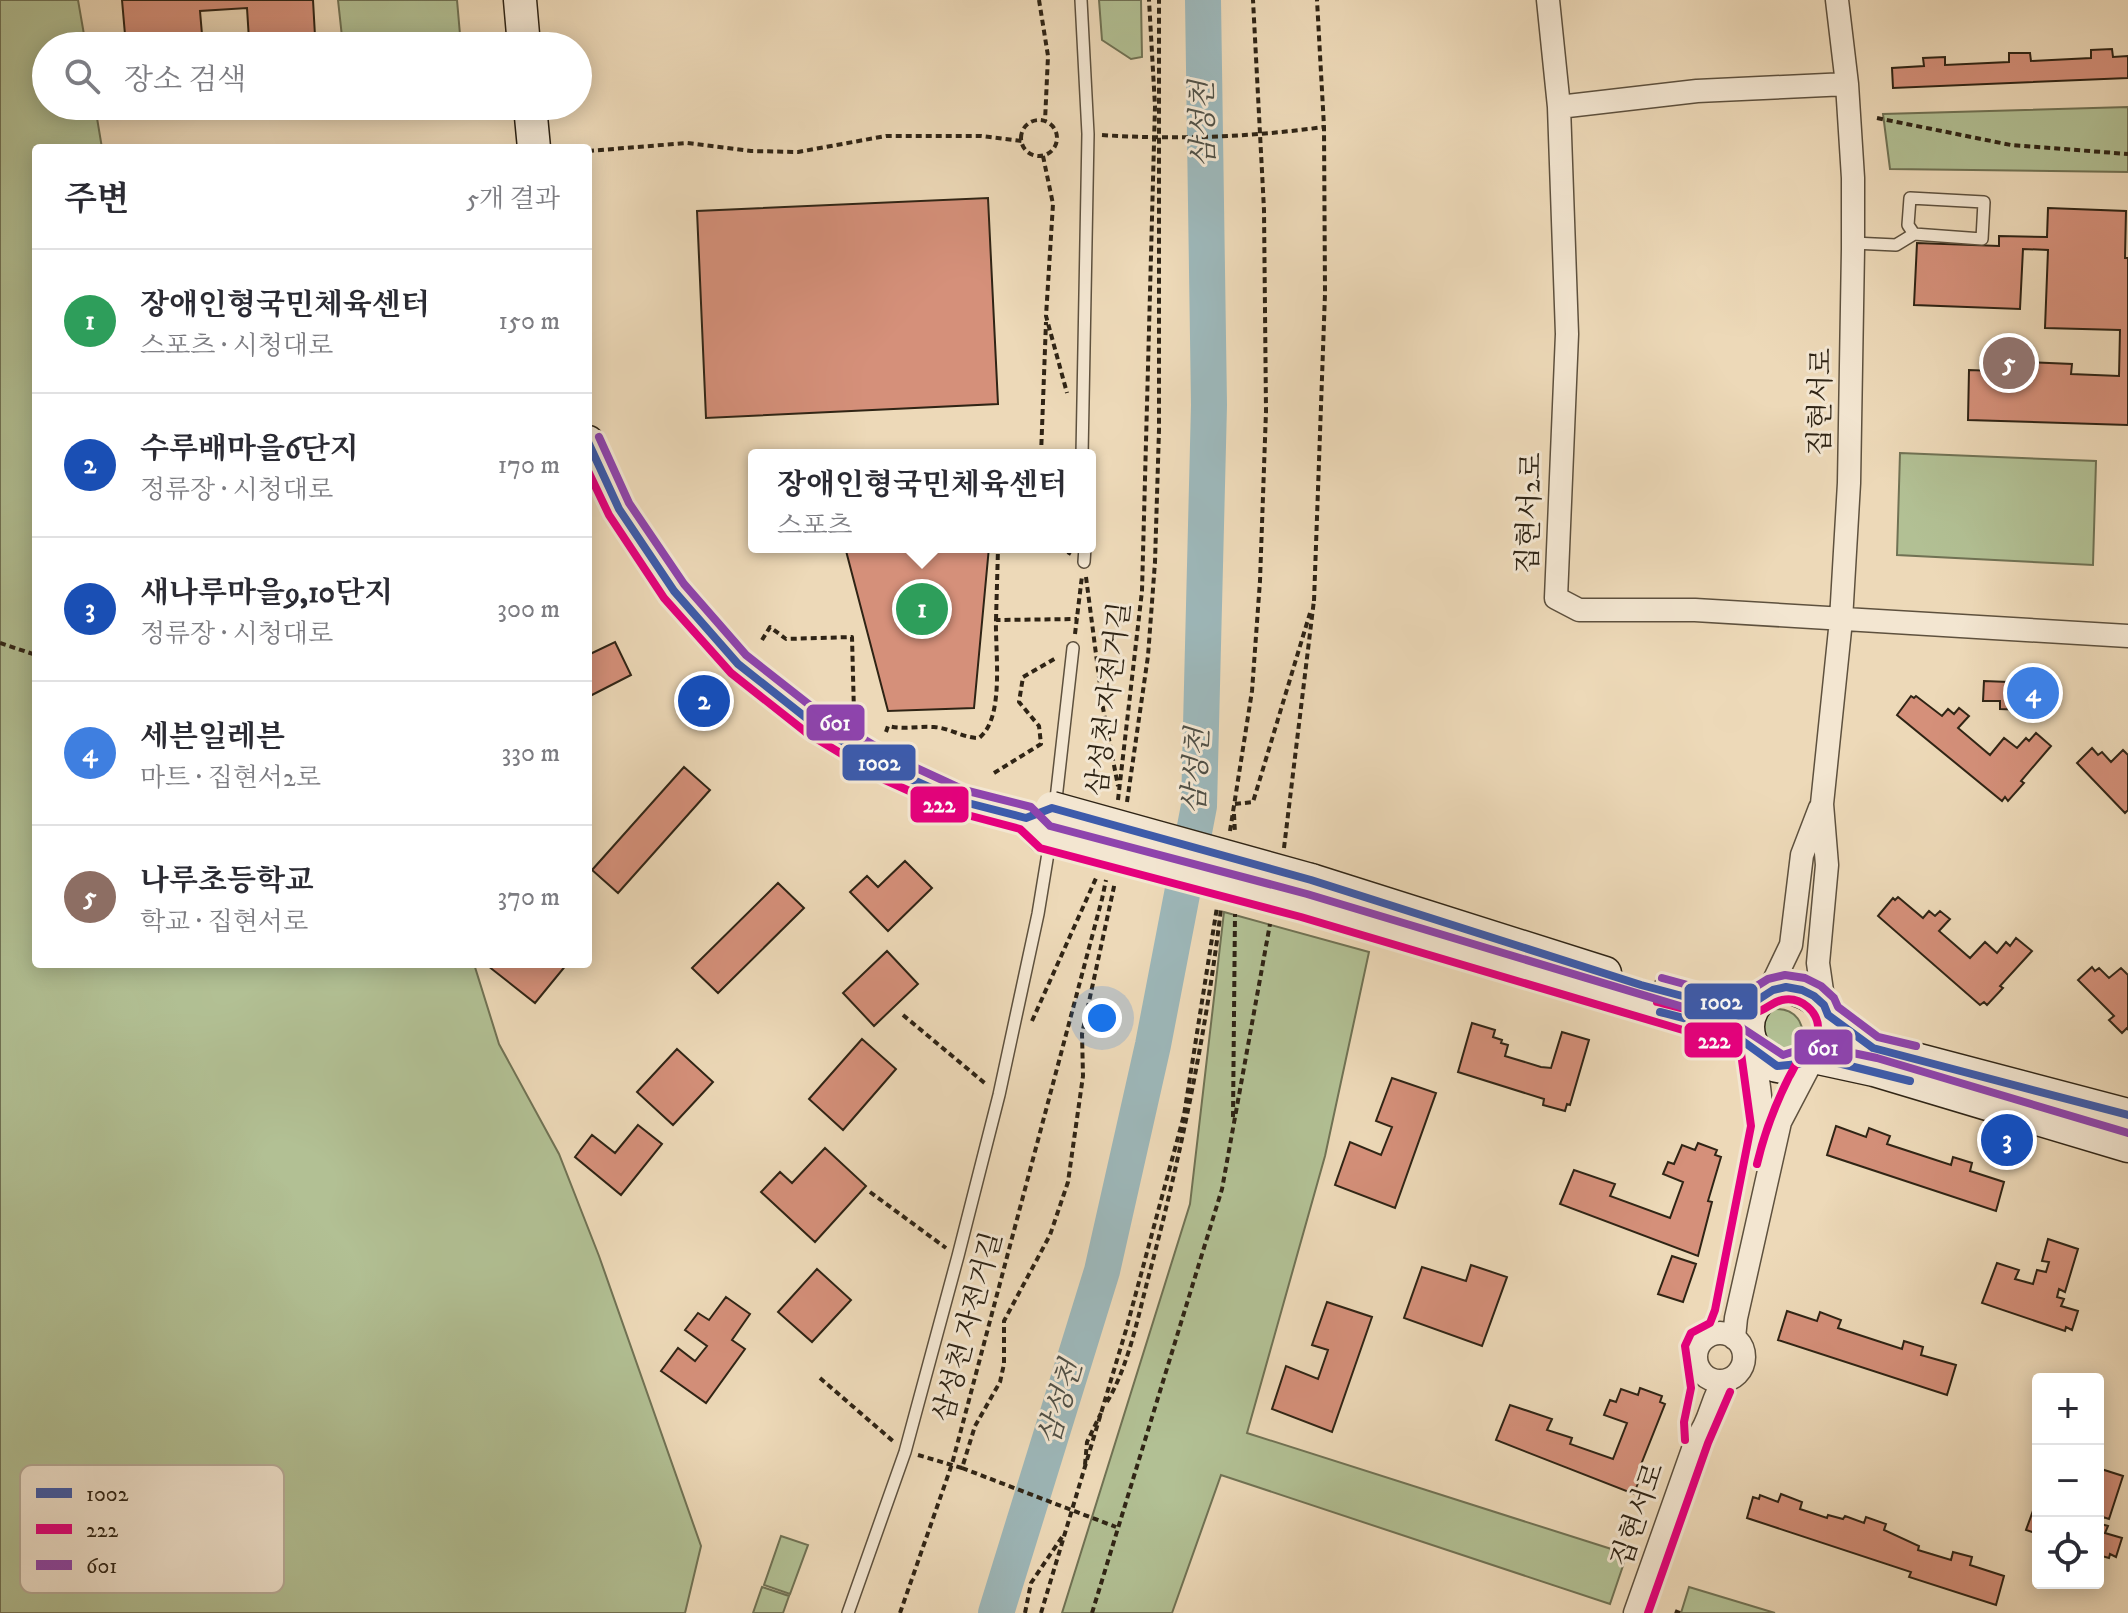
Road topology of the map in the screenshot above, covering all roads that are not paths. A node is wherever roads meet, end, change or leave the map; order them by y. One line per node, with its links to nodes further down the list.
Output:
1 (520, 0): 5 (street)
2 (1081, 0): 12 (lane)
3 (1548, 0): 7 (street, 집현서2로)
4 (1837, 0): 6 (street, 집현서로)
5 (523, 32)
6 (1847, 84): 7 (street); 11 (street, 집현서로)
7 (1559, 107): 16 (street, 집현서2로)
8 (531, 120): 9 (street)
9 (534, 144)
10 (1914, 234): 10 (lane); 11 (lane)
11 (1853, 243): 16 (street, 집현서로)
12 (1082, 449)
13 (592, 451): 20 (street, bridge)
14 (1085, 553): 15 (lane)
15 (1084, 562)
16 (1841, 620): 17 (street, 집현서2로); 19 (street, 집현서로)
17 (2128, 636)
18 (1073, 648): 29 (lane)
19 (1822, 804): 21 (street, 집현서로); 22 (street, 집현서로)
20 (1308, 893): 21 (street); 23 (street)
21 (1762, 997): 22 (street); 23 (street)
22 (1826, 1010): 24 (street); 25 (street)
23 (1752, 1045): 24 (street); 27 (street)
24 (1814, 1057): 26 (street); 27 (street)
25 (2128, 1115)
26 (2128, 1146)
27 (1726, 1335): 28 (street); 28 (street)
28 (1713, 1378): 30 (street, 집현서로)
29 (848, 1613)
30 (1635, 1613)

